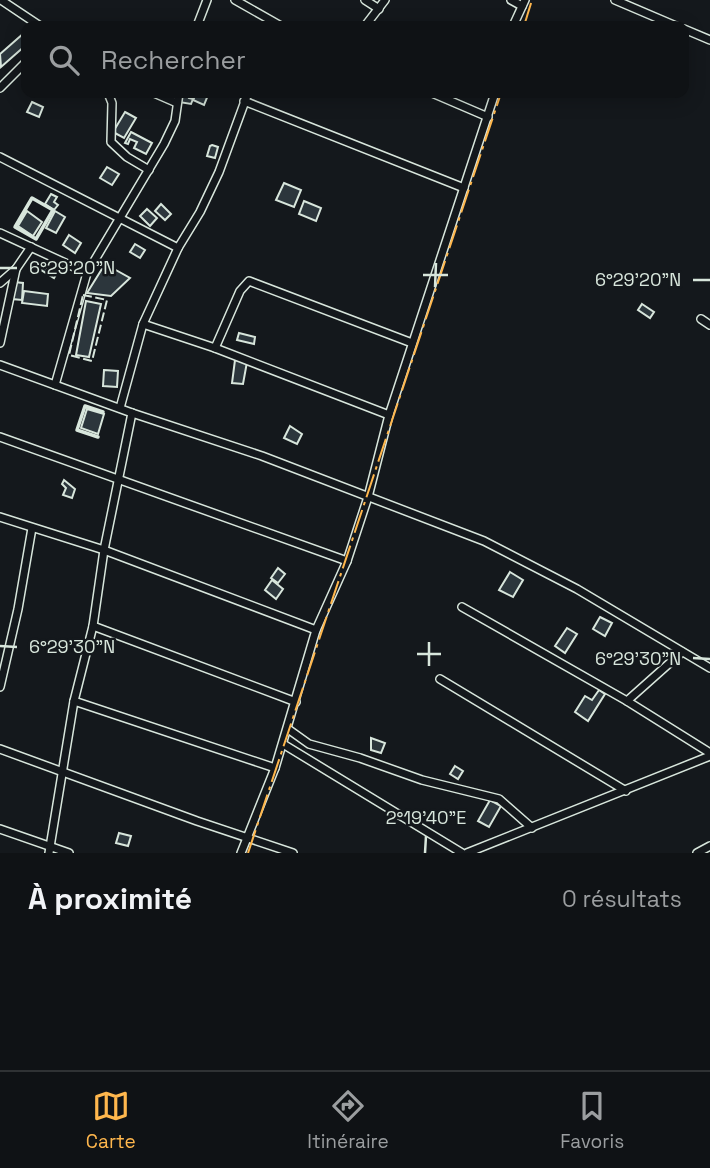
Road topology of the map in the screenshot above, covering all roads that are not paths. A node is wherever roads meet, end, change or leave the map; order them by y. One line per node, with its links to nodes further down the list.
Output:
1 (1, 0): 10 (street)
2 (207, 0): 11 (street)
3 (234, 0): 12 (street)
4 (365, 0): 9 (street)
5 (385, 0): 9 (street)
6 (511, 0): 8 (street)
7 (615, 0): 15 (street)
8 (523, 3): 14 (street)
9 (379, 9): 13 (street)
10 (32, 21)
11 (199, 21)
12 (270, 21)
13 (369, 21)
14 (515, 21)
15 (664, 21)
16 (689, 31): 17 (street)
17 (710, 40)
18 (21, 67): 19 (street)
19 (0, 88)
20 (110, 98): 30 (street)
21 (166, 98): 27 (street)
22 (178, 98): 27 (street)
23 (246, 98): 35 (street)
24 (248, 98): 31 (street)
25 (444, 98): 28 (street)
26 (494, 98): 28 (street)
27 (177, 103): 30 (street)
28 (488, 117): 31 (street)
29 (0, 157): 32 (street)
30 (149, 170): 32 (street)
31 (464, 188): 43 (street)
32 (121, 217): 35 (street); 37 (street)
33 (0, 233): 34 (street)
34 (31, 247): 36 (street); 37 (street)
35 (178, 248): 40 (street)
36 (16, 269): 38 (street); 42 (street)
37 (88, 273): 46 (street)
38 (0, 283)
39 (701, 319): 41 (street)
40 (143, 324): 44 (street); 47 (street)
41 (710, 325)
42 (0, 343)
43 (412, 343): 44 (street); 49 (street)
44 (215, 348): 49 (street)
45 (0, 365): 46 (street)
46 (55, 385): 47 (street)
47 (120, 408): 48 (street)
48 (132, 413): 51 (street); 52 (street)
49 (389, 415): 52 (street)
50 (0, 437): 51 (street)
51 (118, 478): 55 (street); 56 (street)
52 (368, 497): 56 (street); 60 (street)
53 (0, 517): 54 (street)
54 (32, 528): 55 (street); 62 (street)
55 (104, 550): 58 (street); 59 (street)
56 (347, 561): 59 (street)
57 (461, 607): 66 (street)
58 (93, 626): 65 (street); 67 (street)
59 (316, 631): 67 (street)
60 (682, 652): 61 (street); 66 (street)
61 (710, 668)
62 (1, 675): 64 (street)
63 (440, 679): 74 (street)
64 (0, 687)
65 (74, 701): 72 (street); 73 (street)
66 (626, 701): 71 (street)
67 (296, 702): 68 (street)
68 (288, 729): 69 (street); 75 (street)
69 (283, 744): 72 (street); 83 (street)
70 (0, 749): 73 (street)
71 (710, 755): 74 (street)
72 (275, 768): 77 (street)
73 (63, 772): 77 (street); 79 (street)
74 (626, 791): 75 (street)
75 (532, 828): 83 (street)
76 (0, 829): 79 (street)
77 (246, 837): 81 (street); 82 (street)
78 (710, 846): 84 (street)
79 (50, 850): 80 (street)
80 (69, 853)
81 (241, 853)
82 (293, 853)
83 (465, 853)
84 (698, 853)

